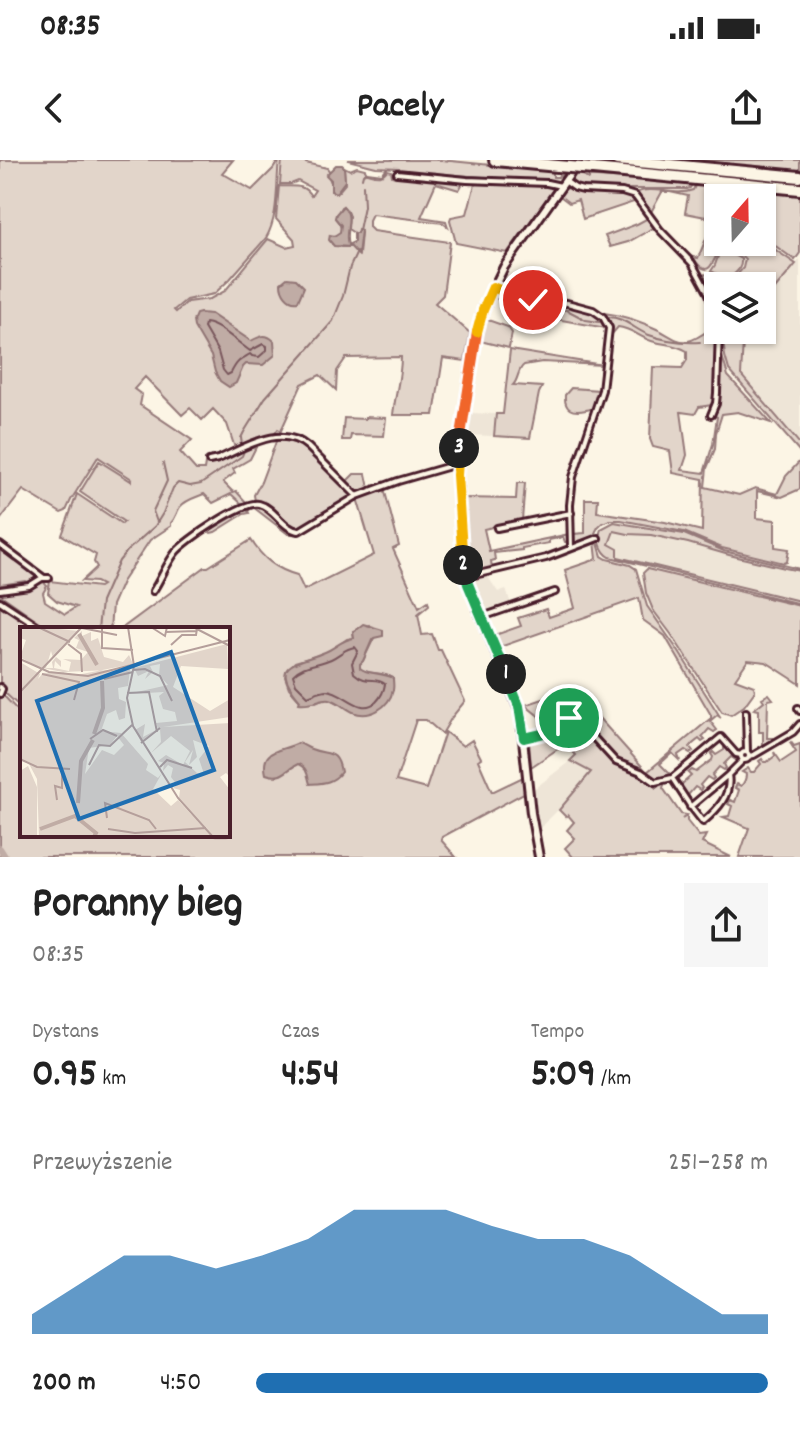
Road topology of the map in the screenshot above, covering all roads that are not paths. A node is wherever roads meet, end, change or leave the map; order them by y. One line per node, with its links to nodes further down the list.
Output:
1 (495, 160): 7 (highway, bridge)
2 (578, 160): 6 (street)
3 (617, 160): 5 (highway)
4 (397, 173): 6 (street)
5 (800, 177)
6 (563, 184): 8 (street); 9 (street)
7 (800, 189)
8 (704, 285)
9 (493, 287): 13 (street); 15 (street)
10 (719, 344): 11 (street)
11 (711, 415)
12 (209, 461): 14 (street)
13 (457, 464): 14 (street); 20 (street)
14 (357, 496): 22 (street)
15 (571, 513): 16 (street); 19 (street)
16 (497, 528)
17 (598, 538): 19 (street)
18 (0, 545): 21 (street)
19 (571, 548): 20 (street)
20 (466, 577): 25 (street)
21 (0, 590)
22 (153, 591)
23 (555, 592): 25 (street)
24 (0, 601): 26 (street)
25 (482, 617): 31 (street)
26 (38, 627)
27 (0, 687): 28 (street)
28 (0, 694)
29 (746, 712): 32 (street)
30 (800, 724): 32 (street)
31 (524, 738): 35 (street); 37 (street)
32 (748, 754): 33 (street)
33 (742, 758): 34 (street); 35 (street)
34 (728, 775): 36 (street); 36 (street)
35 (672, 778): 36 (street)
36 (690, 807)
37 (539, 857)

